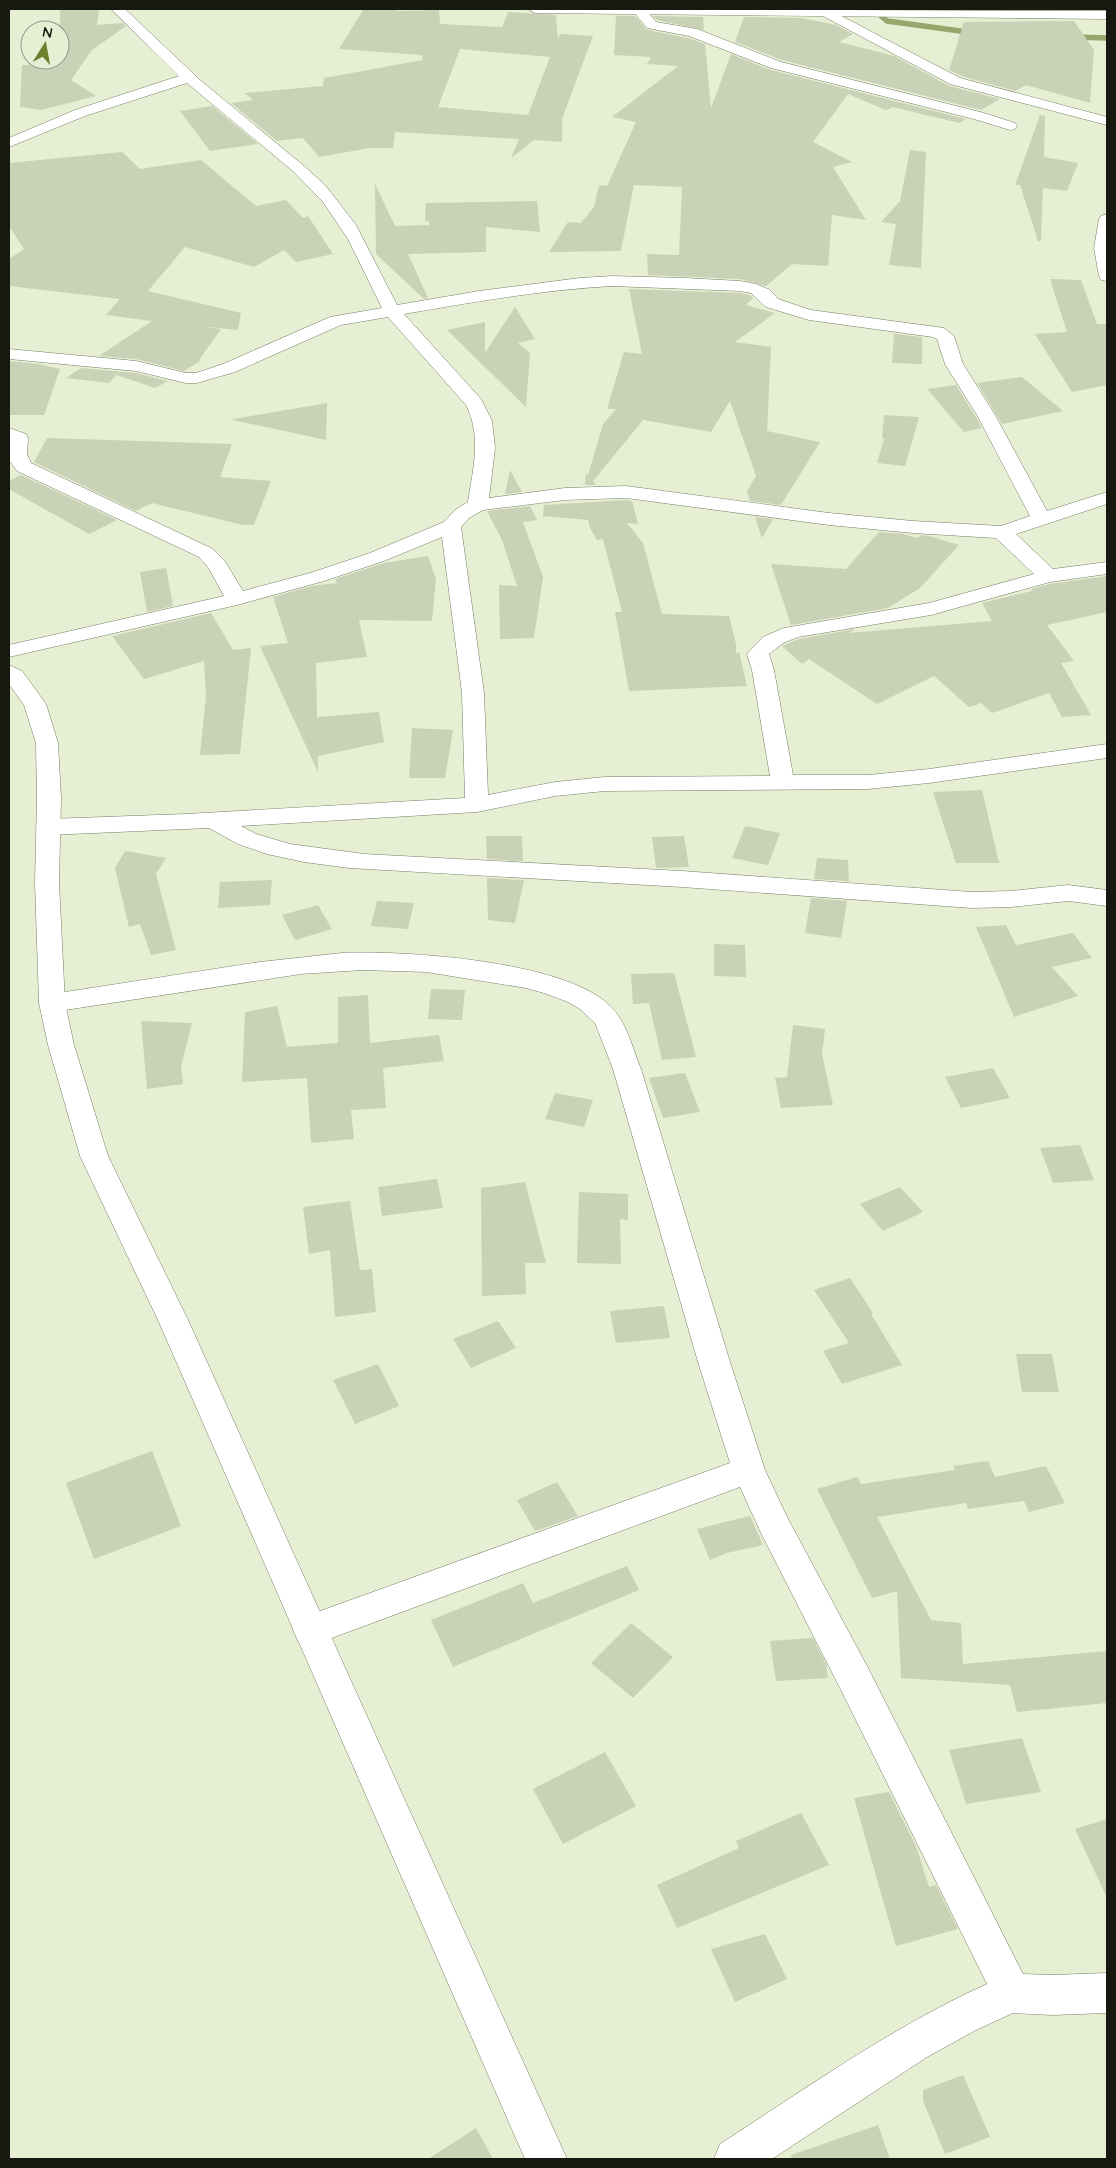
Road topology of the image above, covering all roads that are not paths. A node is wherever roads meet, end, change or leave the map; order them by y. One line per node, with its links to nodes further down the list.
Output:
1 (118, 9): 7 (street)
2 (536, 9): 3 (street)
3 (640, 11): 5 (street); 9 (street)
4 (1029, 12): 5 (street); 6 (street)
5 (828, 13): 8 (street)
6 (1107, 15)
7 (191, 77): 10 (street); 13 (street)
8 (1107, 120)
9 (1010, 126)
10 (9, 143)
11 (1107, 219): 12 (street)
12 (1107, 276)
13 (392, 311): 14 (street); 17 (street); 18 (street)
14 (9, 354)
15 (9, 434): 23 (street)
16 (1107, 498): 18 (street)
17 (478, 505): 19 (street); 20 (street)
18 (1041, 519): 20 (street)
19 (451, 526): 23 (street); 28 (street)
20 (1002, 532): 22 (street)
21 (1107, 568): 22 (street)
22 (1048, 576): 27 (street)
23 (236, 599): 24 (street)
24 (9, 651)
25 (9, 672): 30 (street)
26 (1107, 751): 27 (street)
27 (783, 783): 28 (street)
28 (476, 804): 29 (street)
29 (213, 820): 30 (street); 31 (street)
30 (48, 827): 32 (street)
31 (1107, 898)
32 (52, 1003): 33 (street); 34 (street)
33 (749, 1470): 34 (street); 35 (street)
34 (310, 1630): 37 (street)
35 (1012, 1993): 36 (street); 38 (street)
36 (1107, 1993)
37 (546, 2159)
38 (735, 2159)

